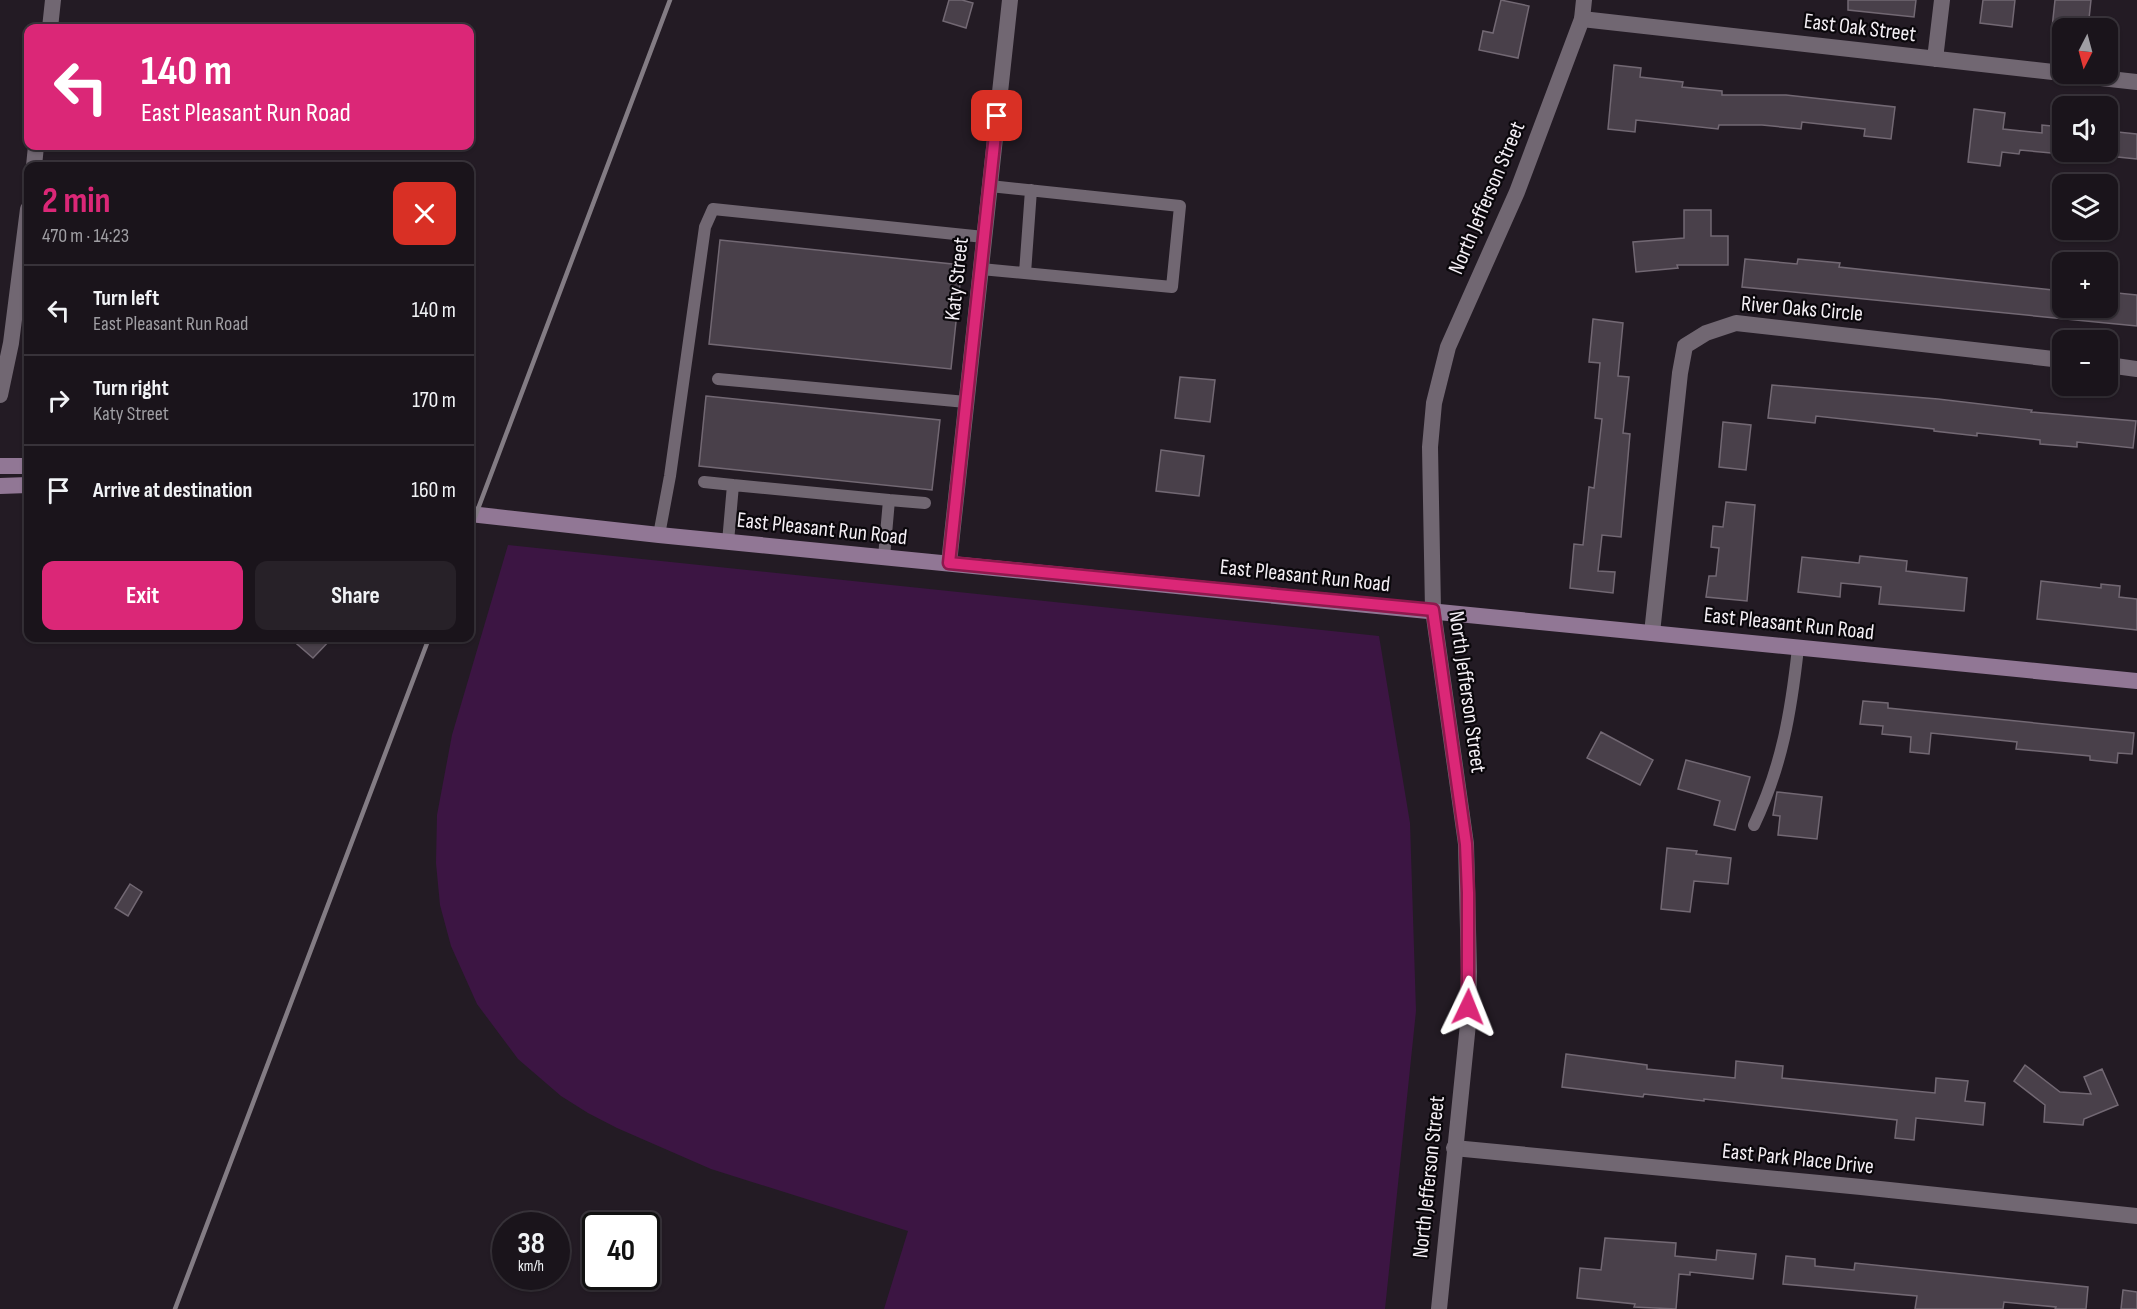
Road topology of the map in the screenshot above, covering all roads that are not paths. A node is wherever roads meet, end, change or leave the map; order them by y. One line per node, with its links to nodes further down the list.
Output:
1 (53, 0): 6 (street)
2 (1010, 0): 11 (street, Katy Street)
3 (1584, 0): 5 (street, North Jefferson Street)
4 (1942, 0): 7 (street)
5 (1582, 19): 7 (street, East Oak Street); 36 (street, North Jefferson Street)
6 (50, 24)
7 (1935, 59): 8 (street, East Oak Street)
8 (2052, 72)
9 (2118, 80): 10 (street, East Oak Street)
10 (2137, 82)
11 (990, 186): 12 (lane); 13 (street, Katy Street)
12 (1031, 190): 16 (lane); 16 (lane)
13 (984, 237): 15 (street, Katy Street); 32 (lane)
14 (24, 241): 21 (street)
15 (981, 269): 16 (lane); 22 (street, Katy Street)
16 (1025, 273)
17 (2052, 359): 37 (street, River Oaks Circle)
18 (2118, 366): 19 (street)
19 (2137, 369)
20 (718, 379): 22 (lane)
21 (0, 395)
22 (966, 402): 35 (street, Katy Street)
23 (0, 466): 24 (main road)
24 (24, 466)
25 (704, 482): 27 (lane)
26 (24, 485): 28 (main road)
27 (733, 485): 29 (lane); 33 (lane)
28 (0, 486)
29 (889, 500): 30 (lane); 34 (lane)
30 (925, 503)
31 (474, 514): 32 (main road, East Pleasant Run Road)
32 (659, 536): 33 (main road, East Pleasant Run Road)
33 (728, 542): 34 (main road, East Pleasant Run Road)
34 (884, 557): 35 (main road, East Pleasant Run Road)
35 (949, 563): 36 (main road, East Pleasant Run Road)
36 (1433, 610): 37 (main road, East Pleasant Run Road); 41 (street, North Jefferson Street)
37 (1652, 633): 38 (main road, East Pleasant Run Road)
38 (1798, 648): 39 (main road, East Pleasant Run Road); 40 (lane)
39 (2137, 681)
40 (1754, 825)
41 (1454, 1148): 42 (street, East Park Place Drive); 43 (street, North Jefferson Street)
42 (2137, 1216)
43 (1439, 1309)

